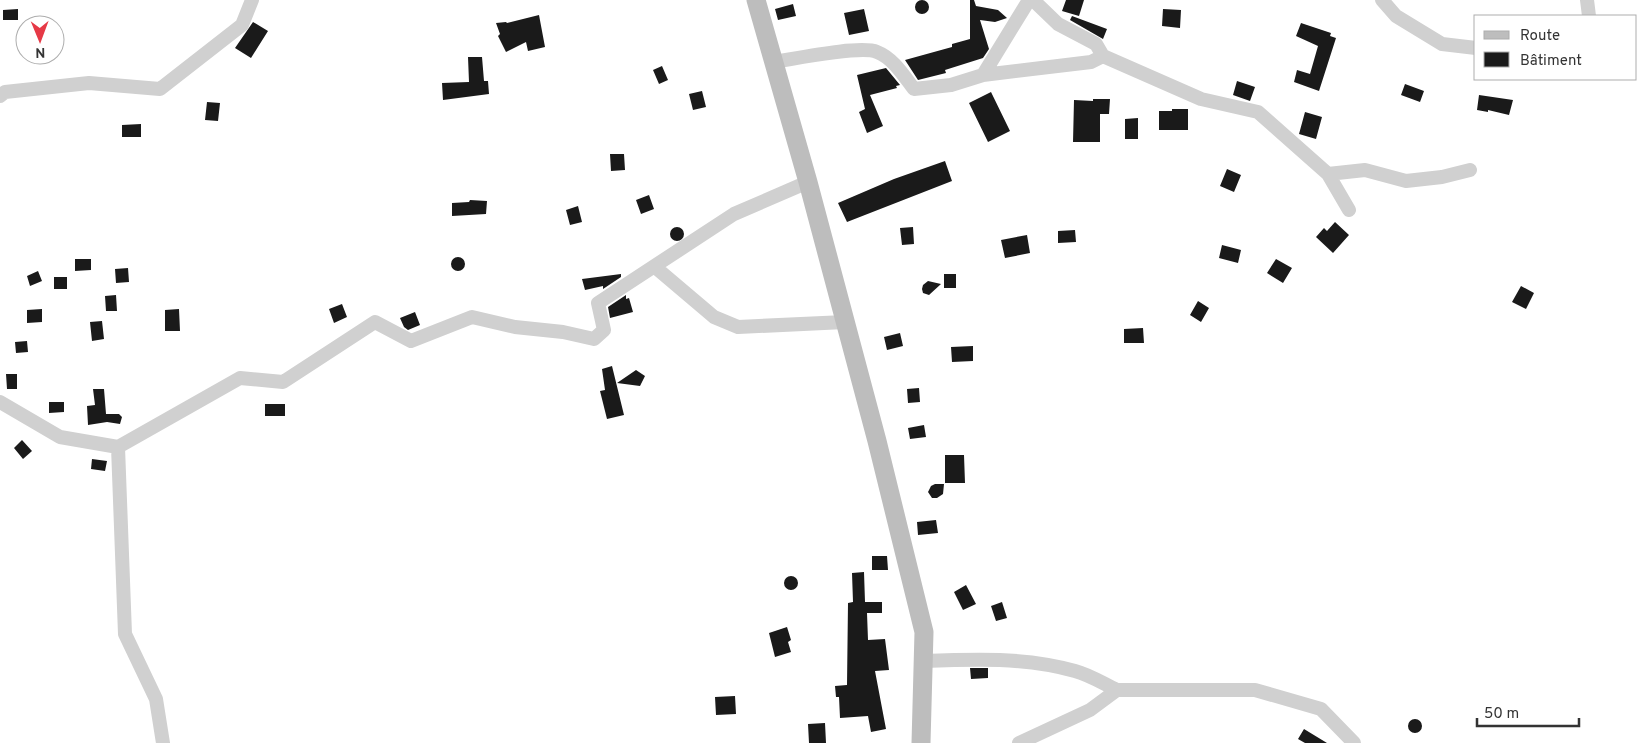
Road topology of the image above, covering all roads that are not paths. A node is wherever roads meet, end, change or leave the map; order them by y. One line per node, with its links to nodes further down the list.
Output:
1 (252, 0): 12 (street)
2 (756, 0): 10 (main road)
3 (1029, 0): 11 (street)
4 (1033, 0): 9 (street)
5 (1382, 0): 8 (street)
6 (1587, 0): 7 (street)
7 (1588, 15)
8 (1474, 48)
9 (1102, 56): 11 (street); 14 (street)
10 (773, 62): 11 (street); 15 (main road)
11 (983, 75)
12 (0, 96)
13 (1470, 170): 14 (street)
14 (1328, 174): 16 (street)
15 (808, 182): 17 (street); 18 (main road)
16 (1349, 210)
17 (655, 267): 18 (street); 20 (street)
18 (845, 322): 21 (main road)
19 (0, 402): 20 (street)
20 (118, 447): 23 (street)
21 (923, 661): 22 (street); 24 (main road)
22 (1117, 690): 25 (street); 26 (street)
23 (162, 743)
24 (921, 743)
25 (1019, 743)
26 (1354, 743)

